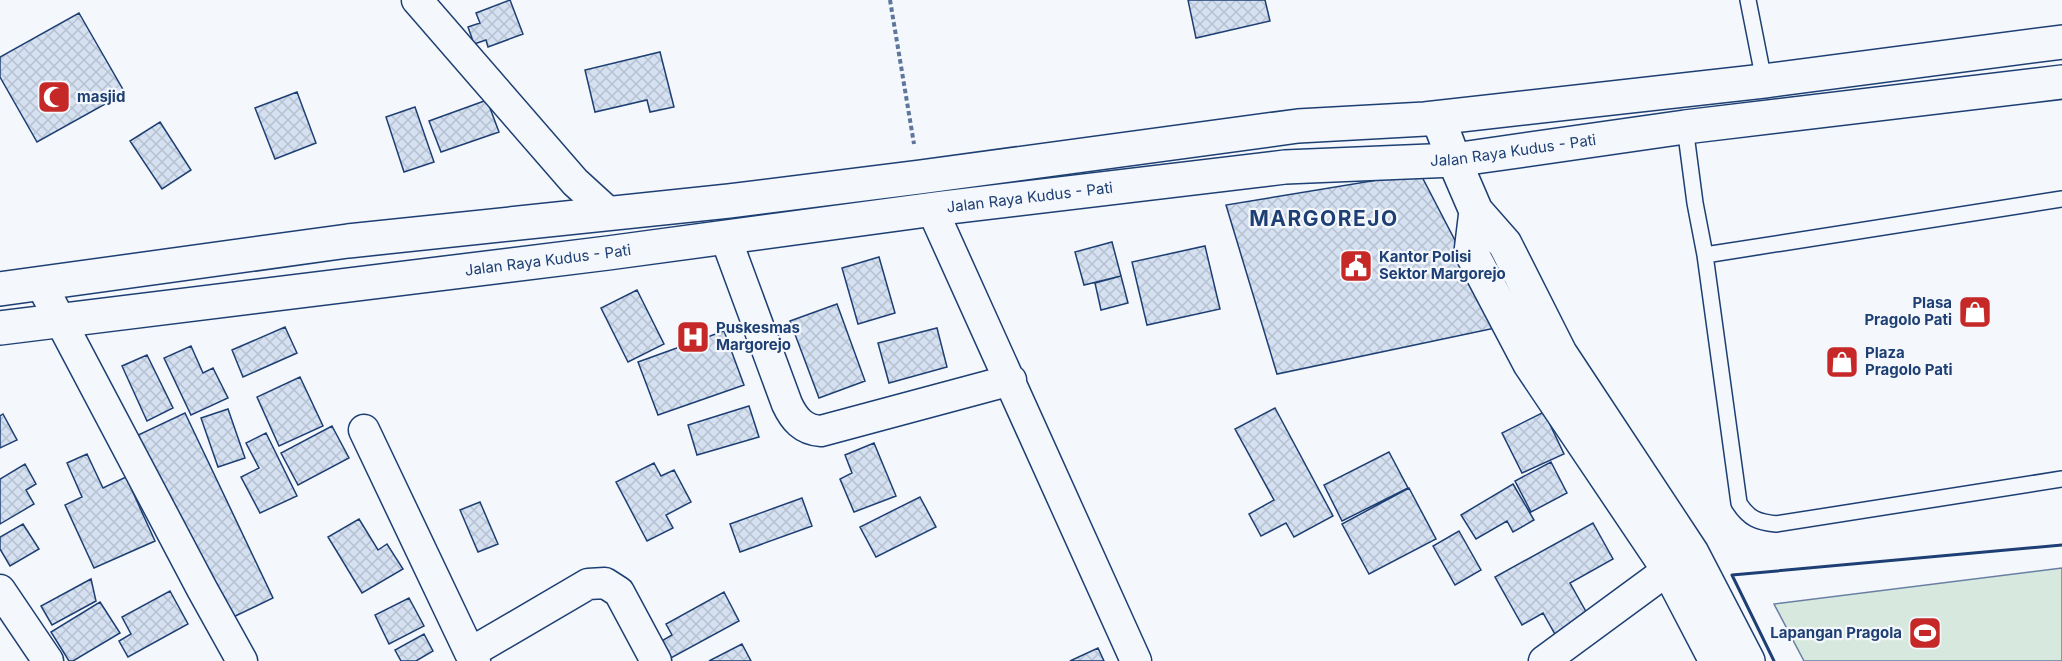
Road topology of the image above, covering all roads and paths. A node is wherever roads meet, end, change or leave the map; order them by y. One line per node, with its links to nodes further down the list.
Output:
1 (417, 0): 14 (street)
2 (890, 0): 10 (path)
3 (1748, 0): 5 (lane)
4 (2062, 42): 5 (main road)
5 (1764, 81): 7 (main road)
6 (2062, 82): 8 (main road, Jalan Raya Kudus - Pati)
7 (1438, 118): 9 (main road); 10 (main road)
8 (1685, 128): 9 (main road, Jalan Raya Kudus - Pati); 16 (lane)
9 (1454, 160): 12 (main road, Jalan Raya Kudus - Pati); 13 (main road)
10 (920, 177): 14 (main road)
11 (2062, 199): 16 (lane)
12 (932, 209): 15 (main road, Jalan Raya Kudus - Pati); 23 (street)
13 (1476, 211): 21 (main road); 22 (main road)
14 (609, 214): 17 (main road)
15 (725, 236): 19 (main road, Jalan Raya Kudus - Pati); 23 (street)
16 (1705, 255): 25 (lane)
17 (41, 284): 18 (main road); 19 (street)
18 (0, 289)
19 (61, 319): 20 (main road, Jalan Raya Kudus - Pati); 30 (street)
20 (0, 328)
21 (1560, 353): 22 (main road); 26 (main road)
22 (1530, 364): 26 (main road)
23 (1011, 380): 32 (street)
24 (364, 430): 28 (street)
25 (2062, 479)
26 (1680, 561): 33 (street); 34 (main road); 35 (main road)
27 (0, 590): 29 (street)
28 (473, 657): 31 (street)
29 (48, 661)
30 (242, 661)
31 (656, 661)
32 (1136, 661)
33 (1544, 661)
34 (1716, 661)
35 (1748, 661)

